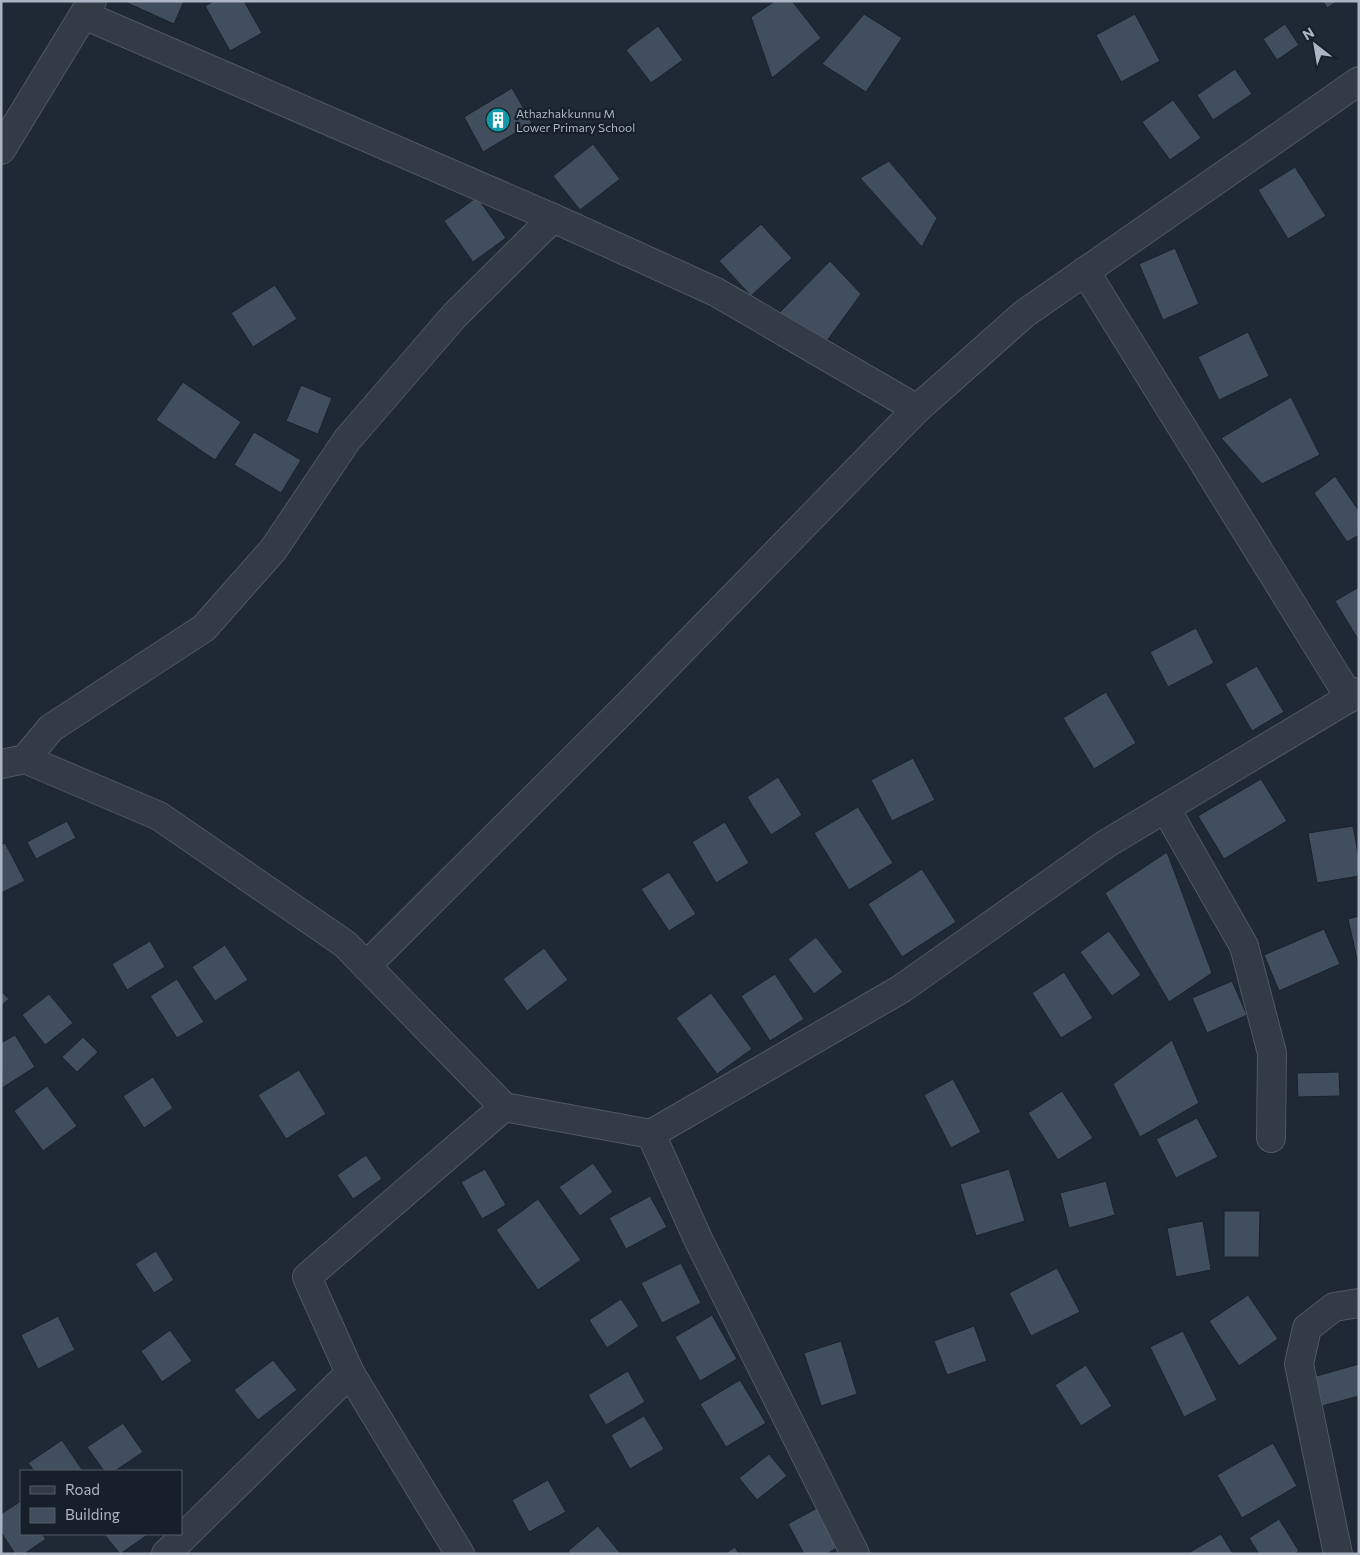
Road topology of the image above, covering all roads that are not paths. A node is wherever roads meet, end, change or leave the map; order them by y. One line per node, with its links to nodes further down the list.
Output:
1 (88, 8): 3 (street); 4 (street)
2 (1359, 80): 5 (street)
3 (1, 150)
4 (553, 218): 6 (street); 8 (street)
5 (1085, 271): 6 (street); 7 (street)
6 (917, 409): 10 (street)
7 (1354, 695): 9 (street)
8 (13, 761): 10 (street)
9 (1166, 809): 12 (street); 13 (street)
10 (366, 966): 11 (street)
11 (504, 1107): 12 (street); 15 (street)
12 (651, 1134): 18 (street)
13 (1271, 1138)
14 (1359, 1303): 19 (street)
15 (350, 1373): 16 (street); 17 (street)
16 (166, 1554)
17 (460, 1554)
18 (856, 1554)
19 (1338, 1554)

